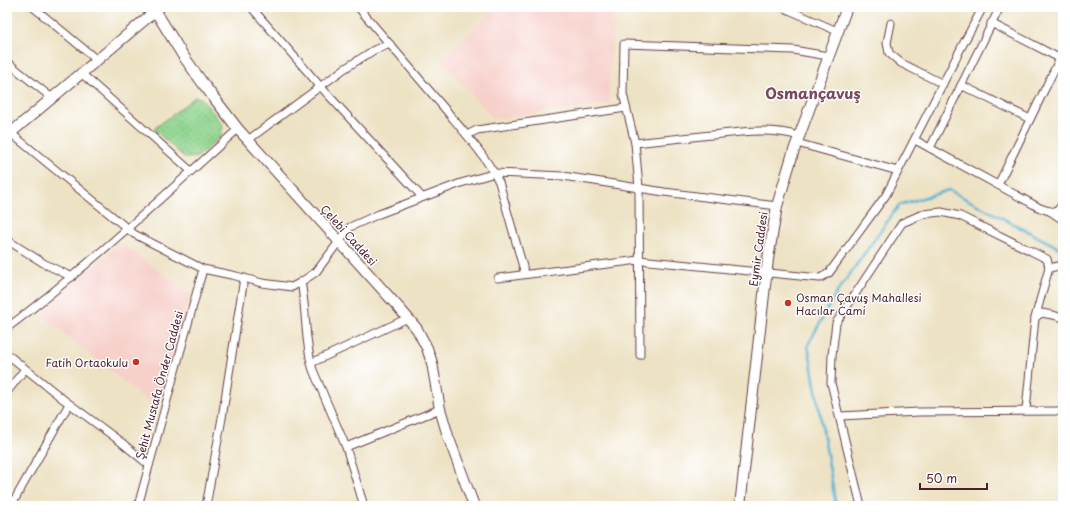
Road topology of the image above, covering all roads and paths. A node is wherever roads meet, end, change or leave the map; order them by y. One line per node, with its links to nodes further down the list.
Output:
1 (33, 7): 15 (street)
2 (251, 7): 20 (street)
3 (358, 7): 12 (street)
4 (782, 7): 11 (street)
5 (847, 7): 11 (street, Eymir Caddesi)
6 (983, 7): 18 (street)
7 (1000, 7): 10 (street)
8 (156, 8): 15 (street); 24 (street, Çelebi Caddesi)
9 (891, 23): 18 (street)
10 (991, 23): 14 (street); 19 (street)
11 (837, 31): 13 (street, Eymir Caddesi)
12 (390, 44): 20 (street); 26 (street)
13 (828, 56): 22 (street); 27 (street, Eymir Caddesi)
14 (1062, 59): 23 (street)
15 (97, 60): 17 (street)
16 (7, 62): 21 (street)
17 (81, 73): 21 (street); 32 (street)
18 (943, 84): 29 (street)
19 (961, 85): 23 (street); 31 (street)
20 (320, 86): 28 (street); 37 (street)
21 (52, 98): 25 (street)
22 (626, 108): 26 (street); 30 (street)
23 (1030, 119): 35 (street)
24 (238, 128): 28 (street, Çelebi Caddesi); 32 (street)
25 (8, 133): 42 (street)
26 (467, 135): 34 (street)
27 (798, 139): 30 (street); 33 (street); 39 (street, Eymir Caddesi)
28 (248, 140): 44 (street, Çelebi Caddesi)
29 (915, 140): 31 (street); 33 (street)
30 (635, 143): 36 (street)
31 (930, 148): 35 (street)
32 (191, 171): 42 (street)
33 (898, 171): 50 (street)
34 (495, 173): 36 (street); 37 (street); 49 (street)
35 (998, 185): 40 (street)
36 (639, 188): 39 (street); 45 (street)
37 (422, 197): 44 (street)
38 (1063, 204): 40 (street)
39 (777, 206): 50 (street, Eymir Caddesi)
40 (1049, 211): 41 (street)
41 (1063, 220)
42 (128, 228): 48 (street); 51 (street)
43 (7, 240): 51 (street)
44 (340, 242): 54 (street); 55 (street, Çelebi Caddesi)
45 (639, 260): 49 (street); 50 (street); 60 (street)
46 (1063, 265): 47 (street)
47 (1049, 268): 56 (street); 68 (street)
48 (203, 269): 52 (street); 70 (street, Şehit Mustafa Önder Caddesi)
49 (525, 274): 53 (street)
50 (766, 274): 76 (street, Eymir Caddesi)
51 (72, 277): 58 (street)
52 (244, 278): 54 (street); 73 (street)
53 (498, 278)
54 (302, 282): 61 (street)
55 (408, 318): 61 (street); 65 (street, Çelebi Caddesi)
56 (1035, 318): 57 (street); 66 (street)
57 (1063, 318)
58 (7, 328)
59 (7, 354): 62 (street)
60 (640, 355)
61 (311, 363): 69 (street)
62 (25, 369): 63 (street); 64 (street)
63 (7, 392)
64 (69, 404): 70 (street); 71 (street)
65 (440, 409): 69 (street); 75 (street, Çelebi Caddesi)
66 (1026, 410): 67 (street); 68 (street)
67 (1063, 411)
68 (840, 416): 77 (street)
69 (346, 447): 74 (street)
70 (149, 465): 72 (street, Şehit Mustafa Önder Caddesi)
71 (8, 506)
72 (138, 506)
73 (206, 506)
74 (364, 506)
75 (474, 506)
76 (740, 506)
77 (861, 506)

